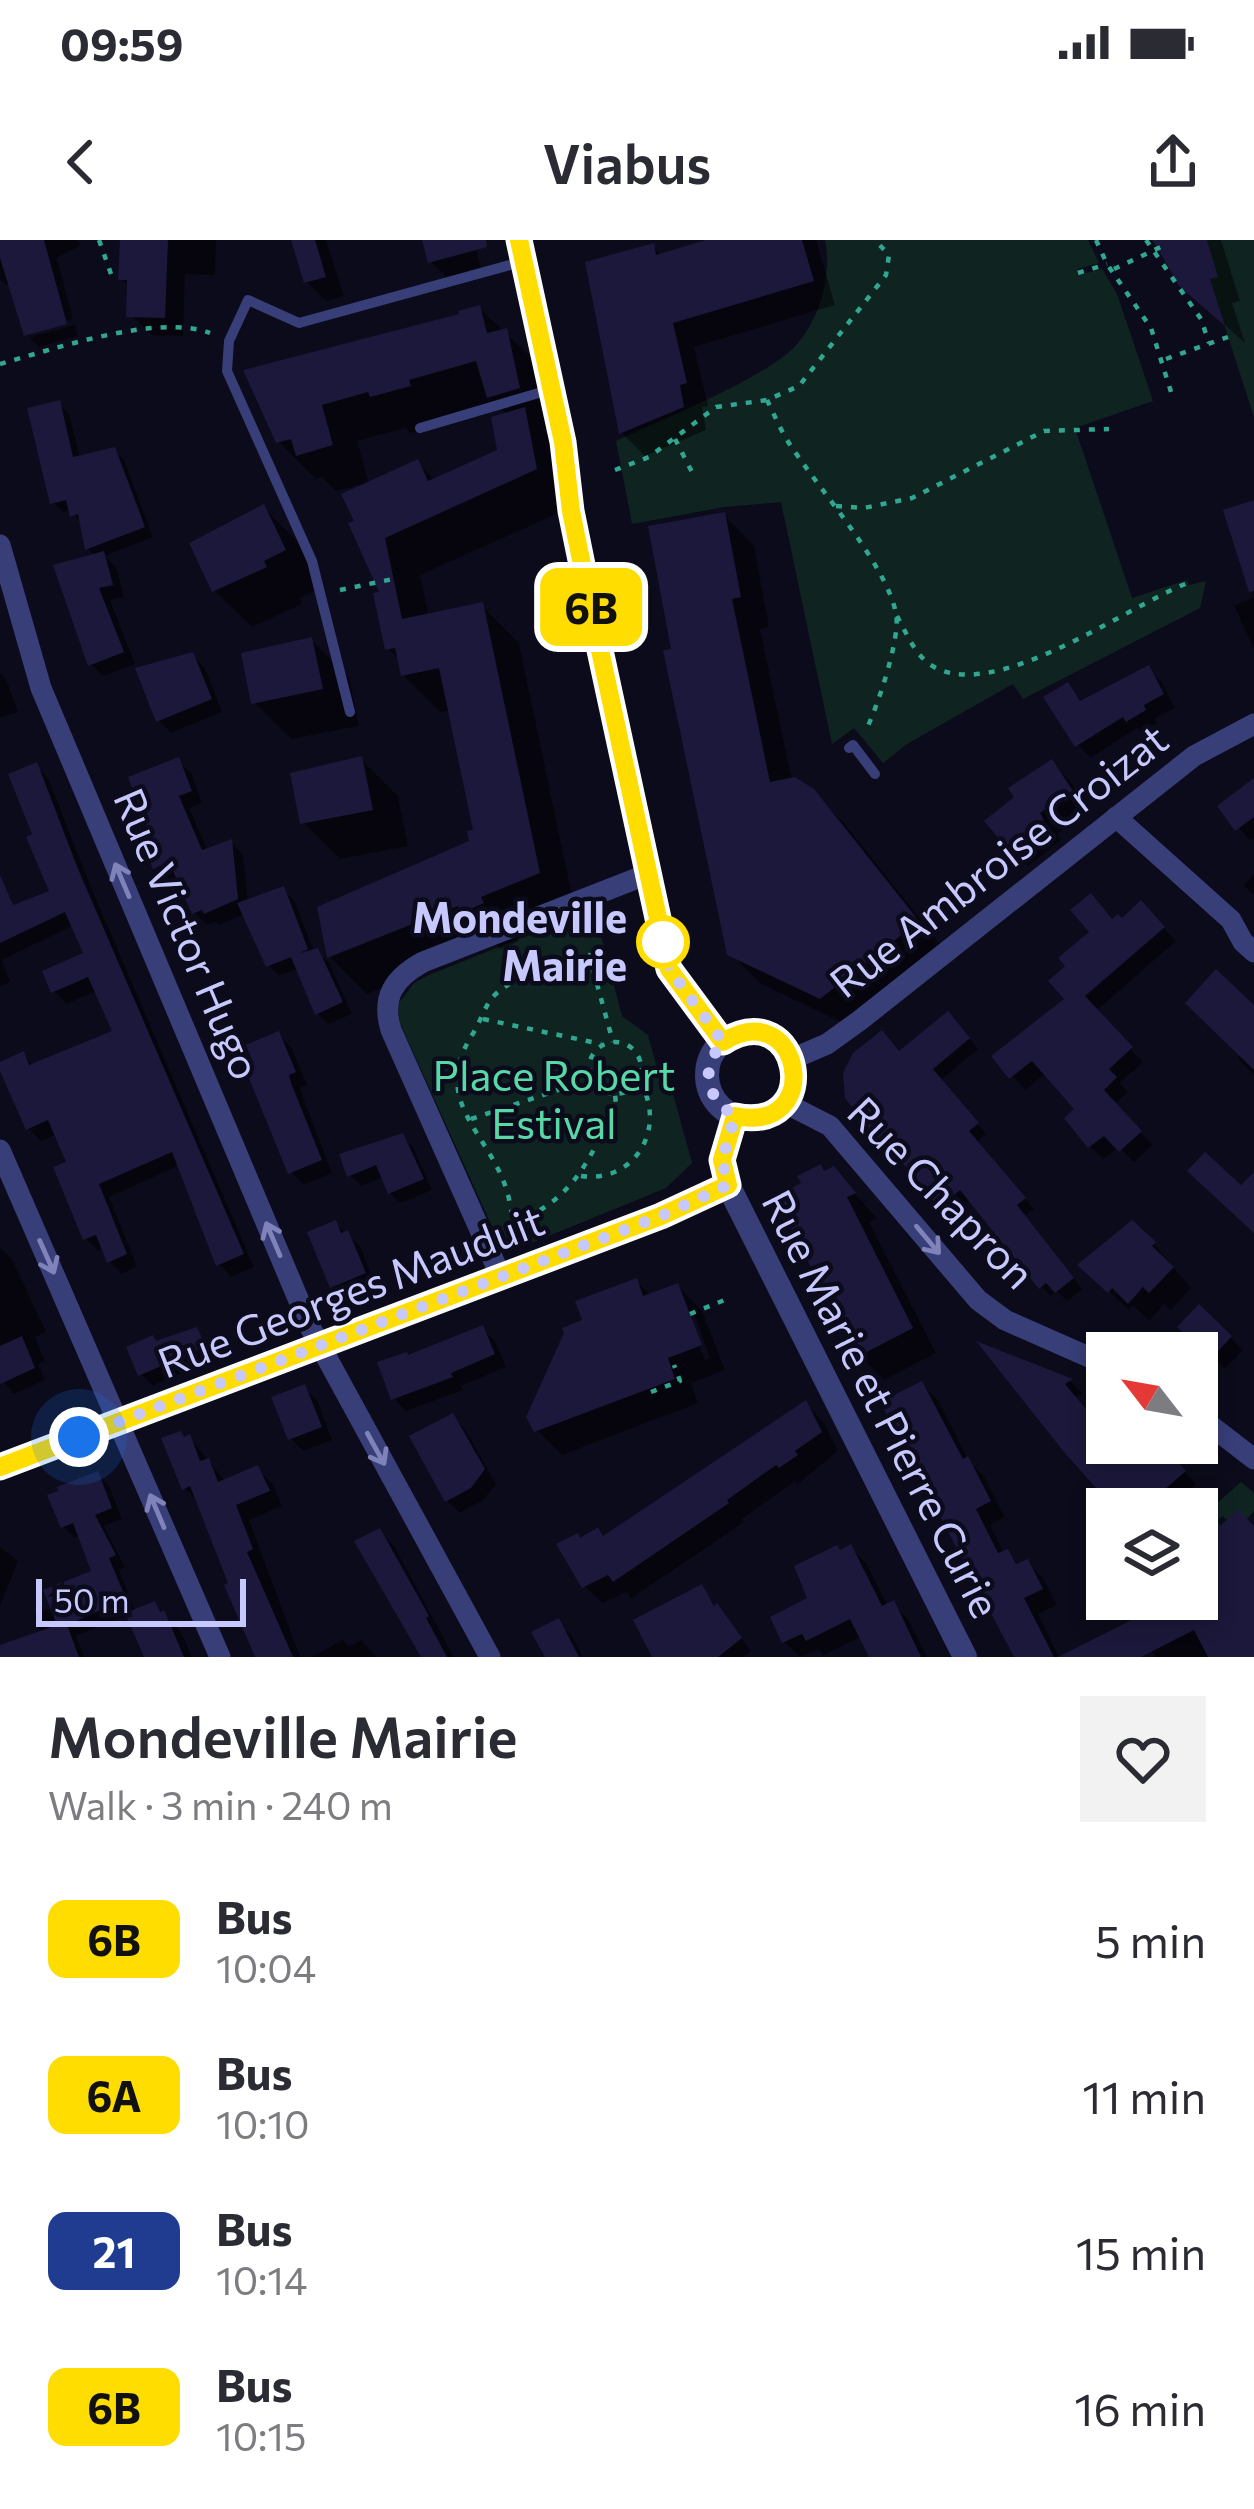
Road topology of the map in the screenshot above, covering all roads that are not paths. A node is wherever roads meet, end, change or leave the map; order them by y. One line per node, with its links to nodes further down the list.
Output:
1 (522, 250): 2 (street); 5 (lane)
2 (552, 390): 3 (lane); 10 (street)
3 (420, 428)
4 (0, 545): 19 (street, Rue Victor Hugo, one-way to 4)
5 (350, 712)
6 (1254, 724): 9 (street, Rue Ambroise Croizat)
7 (851, 747): 8 (lane)
8 (875, 775)
9 (1116, 817): 11 (street); 13 (street, Rue Ambroise Croizat)
10 (648, 874): 12 (street); 18 (street)
11 (1254, 952)
12 (723, 1042): 13 (street); 15 (street)
13 (792, 1059): 14 (street)
14 (785, 1103): 15 (street); 20 (street, Rue Chapron, one-way to 20)
15 (735, 1116): 17 (street, Rue Marie et Pierre Curie)
16 (0, 1150): 21 (street, one-way to 21)
17 (728, 1185): 18 (street, Rue Georges Mauduit); 27 (street, Rue Marie et Pierre Curie)
18 (501, 1277): 19 (street, Rue Georges Mauduit)
19 (320, 1346): 21 (street, Rue Georges Mauduit); 26 (street, Rue Victor Hugo, one-way to 26)
20 (1086, 1356)
21 (119, 1422): 24 (street, Rue Georges Mauduit); 25 (street, one-way to 21)
22 (1218, 1431): 23 (street)
23 (1254, 1459)
24 (0, 1467)
25 (220, 1657)
26 (490, 1657)
27 (965, 1657)

